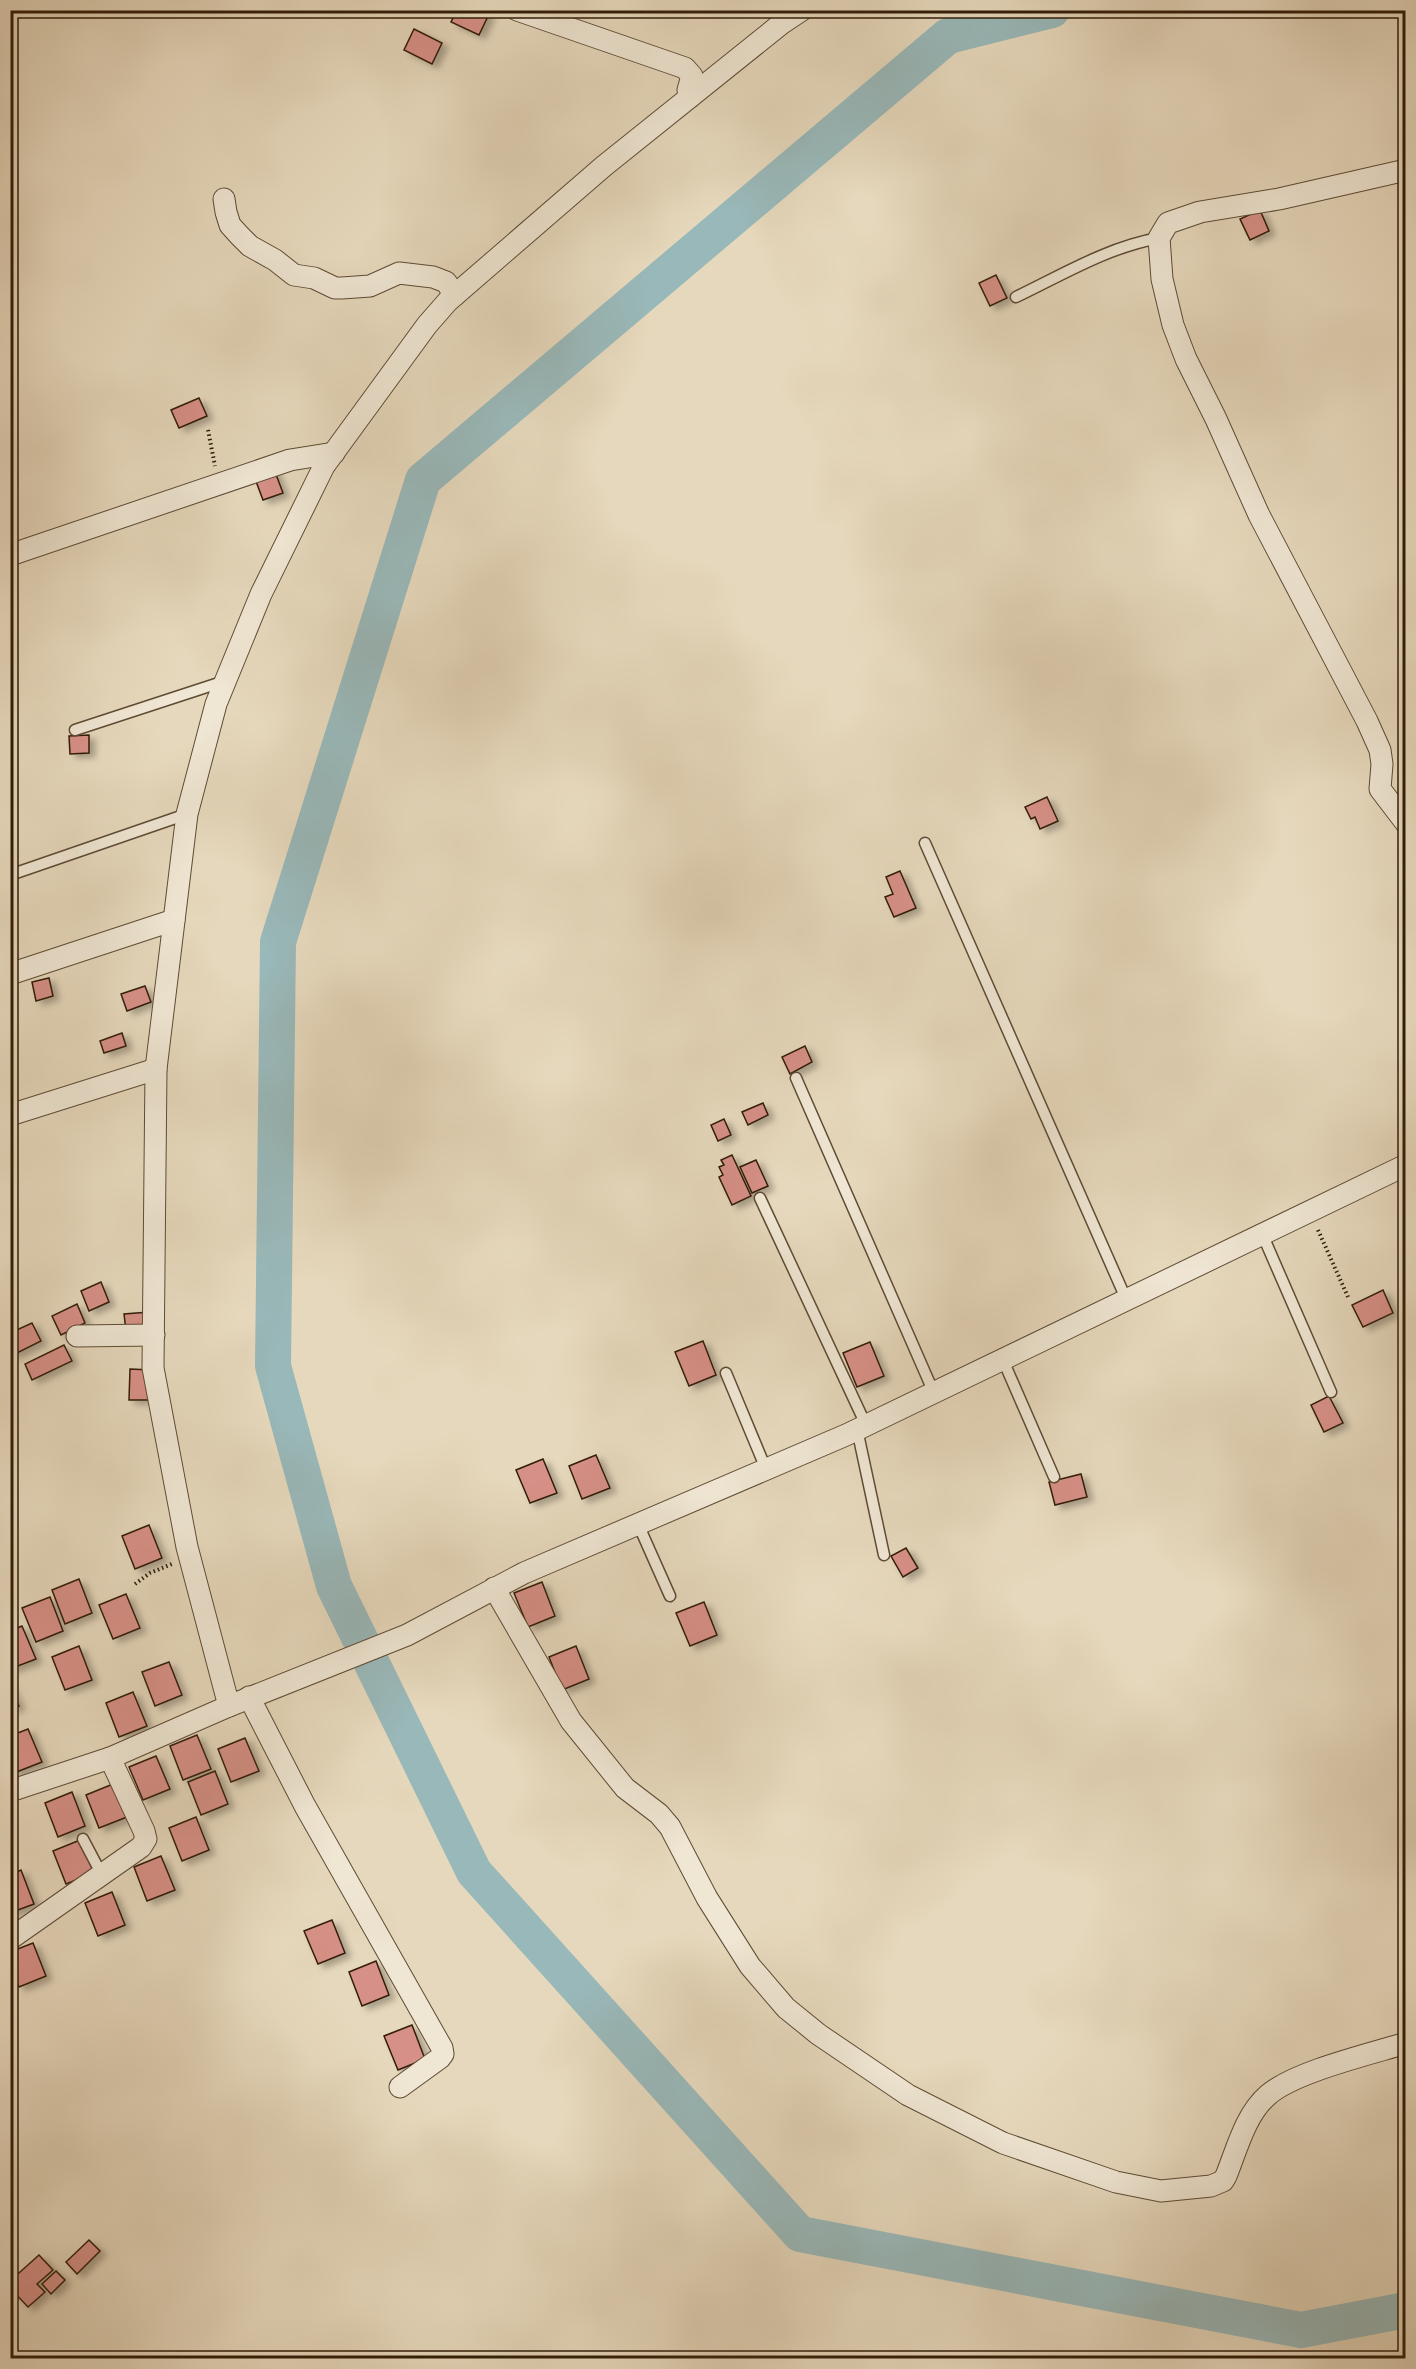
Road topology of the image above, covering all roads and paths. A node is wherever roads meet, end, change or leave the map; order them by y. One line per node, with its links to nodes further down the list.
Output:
1 (517, 10): 3 (street)
2 (802, 10): 3 (street)
3 (690, 97): 7 (street)
4 (1406, 170): 6 (street)
5 (224, 199): 7 (street)
6 (1159, 238): 8 (lane); 16 (street)
7 (455, 296): 10 (street)
8 (1016, 297)
9 (208, 430): 11 (path)
10 (334, 453): 11 (street); 13 (street)
11 (219, 484): 12 (street)
12 (10, 555)
13 (225, 681): 14 (lane); 15 (street)
14 (75, 730)
15 (187, 814): 18 (lane); 19 (street)
16 (1406, 823)
17 (926, 843): 29 (lane)
18 (10, 875)
19 (174, 920): 20 (street); 21 (street)
20 (10, 974)
21 (156, 1069): 23 (street); 30 (street)
22 (796, 1077): 35 (lane)
23 (10, 1115)
24 (1406, 1166): 26 (street)
25 (760, 1198): 36 (lane)
26 (1310, 1213): 27 (street); 28 (path)
27 (1263, 1236): 29 (street); 34 (lane)
28 (1348, 1297)
29 (1127, 1300): 32 (street)
30 (154, 1335): 31 (street); 41 (street)
31 (78, 1336)
32 (1003, 1360): 35 (street); 38 (lane)
33 (726, 1373): 37 (lane)
34 (1331, 1392)
35 (934, 1393): 36 (street)
36 (862, 1427): 37 (street); 40 (lane)
37 (766, 1469): 39 (street)
38 (1054, 1477)
39 (638, 1524): 43 (street); 44 (lane)
40 (884, 1556)
41 (190, 1560): 42 (path); 46 (street)
42 (135, 1584)
43 (494, 1588): 45 (street); 52 (street)
44 (670, 1596)
45 (249, 1697): 46 (street); 53 (street)
46 (229, 1706): 47 (street)
47 (110, 1758): 48 (street); 50 (street)
48 (10, 1791)
49 (83, 1839): 50 (lane)
50 (102, 1875): 51 (street)
51 (11, 1937)
52 (1406, 2043)
53 (400, 2087)

